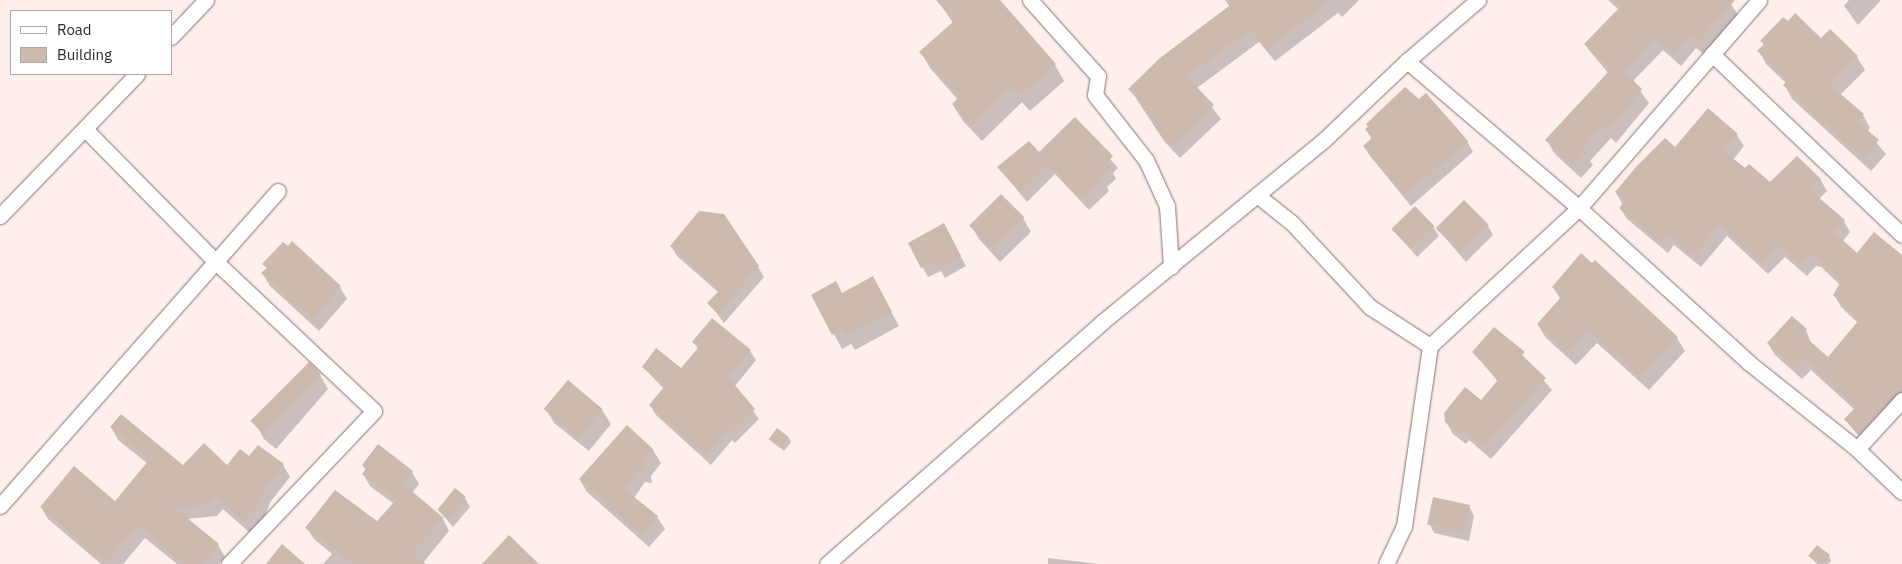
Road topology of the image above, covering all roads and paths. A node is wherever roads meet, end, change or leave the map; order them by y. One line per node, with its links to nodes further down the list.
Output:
1 (206, 0): 5 (street)
2 (1030, 0): 16 (street)
3 (1478, 0): 7 (street)
4 (1759, 0): 6 (street)
5 (172, 37)
6 (1712, 54): 12 (street); 14 (street)
7 (1407, 61): 11 (street); 12 (street)
8 (136, 75): 9 (street)
9 (86, 129): 13 (street); 15 (street)
10 (278, 191): 15 (street)
11 (1257, 195): 16 (street); 17 (street)
12 (1579, 208): 17 (street); 19 (street)
13 (0, 216)
14 (1902, 235)
15 (216, 262): 21 (street); 22 (street)
16 (1171, 267): 23 (street)
17 (1430, 346): 24 (street)
18 (1902, 400): 19 (street)
19 (1857, 449): 20 (street)
20 (1902, 492)
21 (0, 506)
22 (229, 564)
23 (827, 564)
24 (1386, 564)

